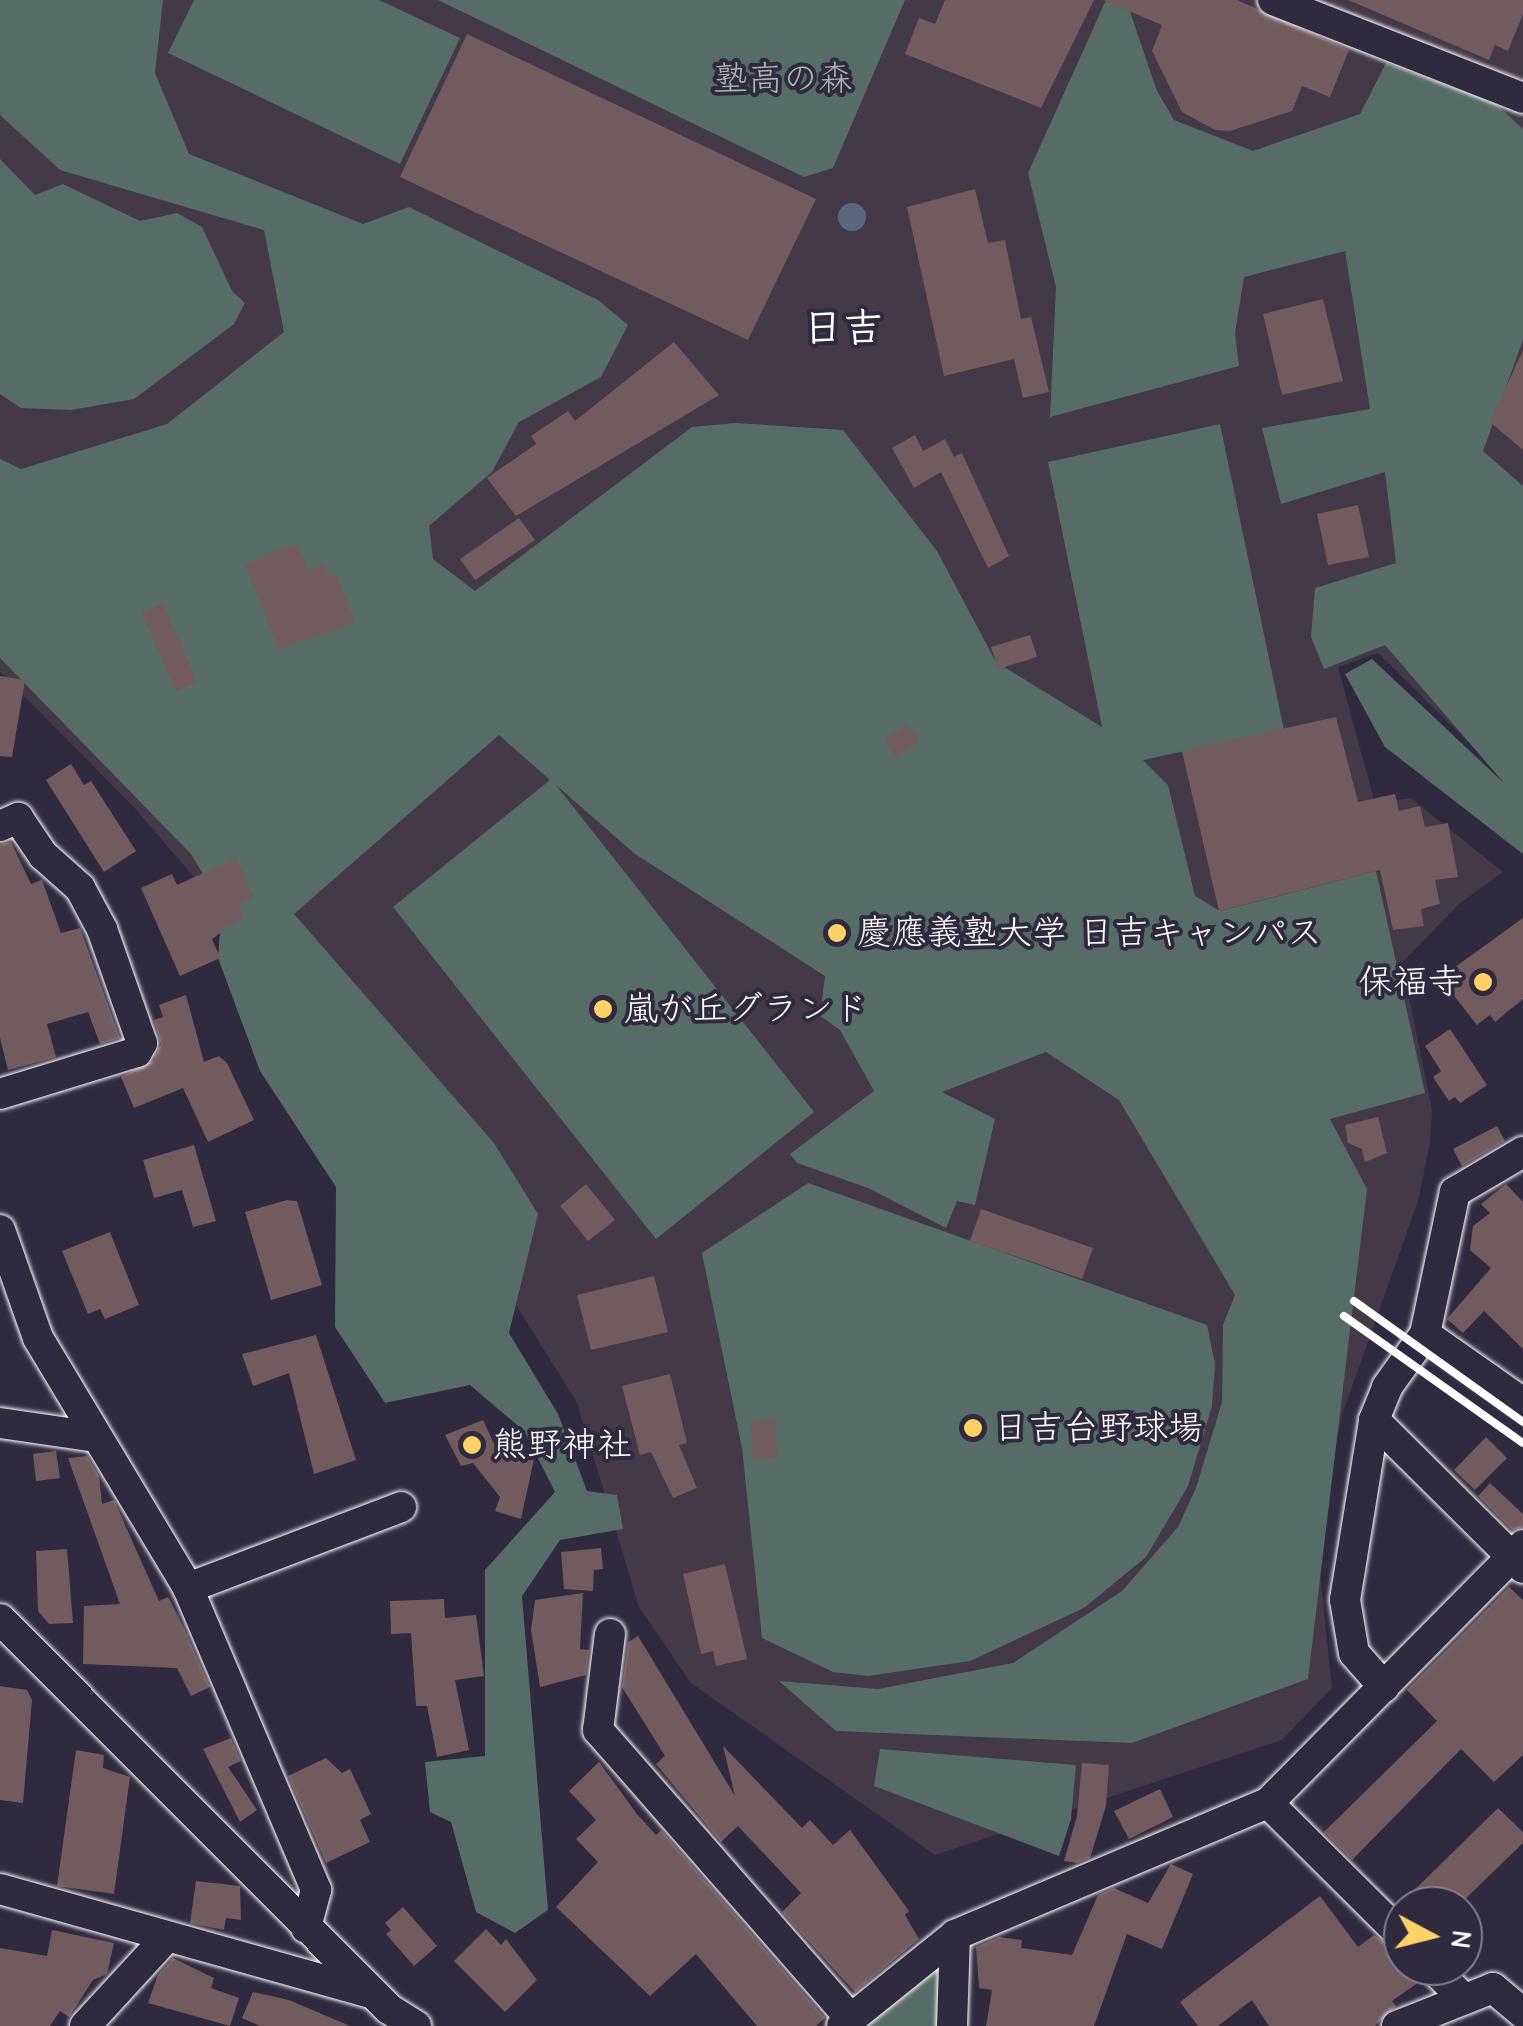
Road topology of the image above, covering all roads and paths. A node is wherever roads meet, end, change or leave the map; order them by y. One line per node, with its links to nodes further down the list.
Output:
1 (1273, 0): 2 (street)
2 (1523, 98)
3 (0, 826): 4 (street)
4 (0, 1094)
5 (1523, 1152): 7 (street)
6 (0, 1230): 11 (street)
7 (1425, 1334): 8 (street); 9 (street)
8 (1523, 1403)
9 (1374, 1420): 13 (street); 17 (street)
10 (0, 1424): 11 (street)
11 (96, 1437): 14 (street)
12 (401, 1507): 14 (street)
13 (1519, 1556): 17 (street)
14 (188, 1588): 21 (street)
15 (0, 1619): 21 (street)
16 (610, 1634): 28 (street)
17 (1384, 1687): 18 (street)
18 (1268, 1803): 20 (street); 22 (street)
19 (0, 1890): 23 (street)
20 (1383, 1918)
21 (306, 1928): 26 (street)
22 (955, 1935): 28 (street); 31 (street)
23 (165, 1939): 26 (street); 29 (street)
24 (1451, 1986): 25 (street)
25 (1464, 1999): 27 (street); 32 (street)
26 (381, 2010): 30 (street)
27 (1523, 2013)
28 (846, 2022)
29 (85, 2026)
30 (416, 2026)
31 (952, 2026)
32 (1397, 2026)

